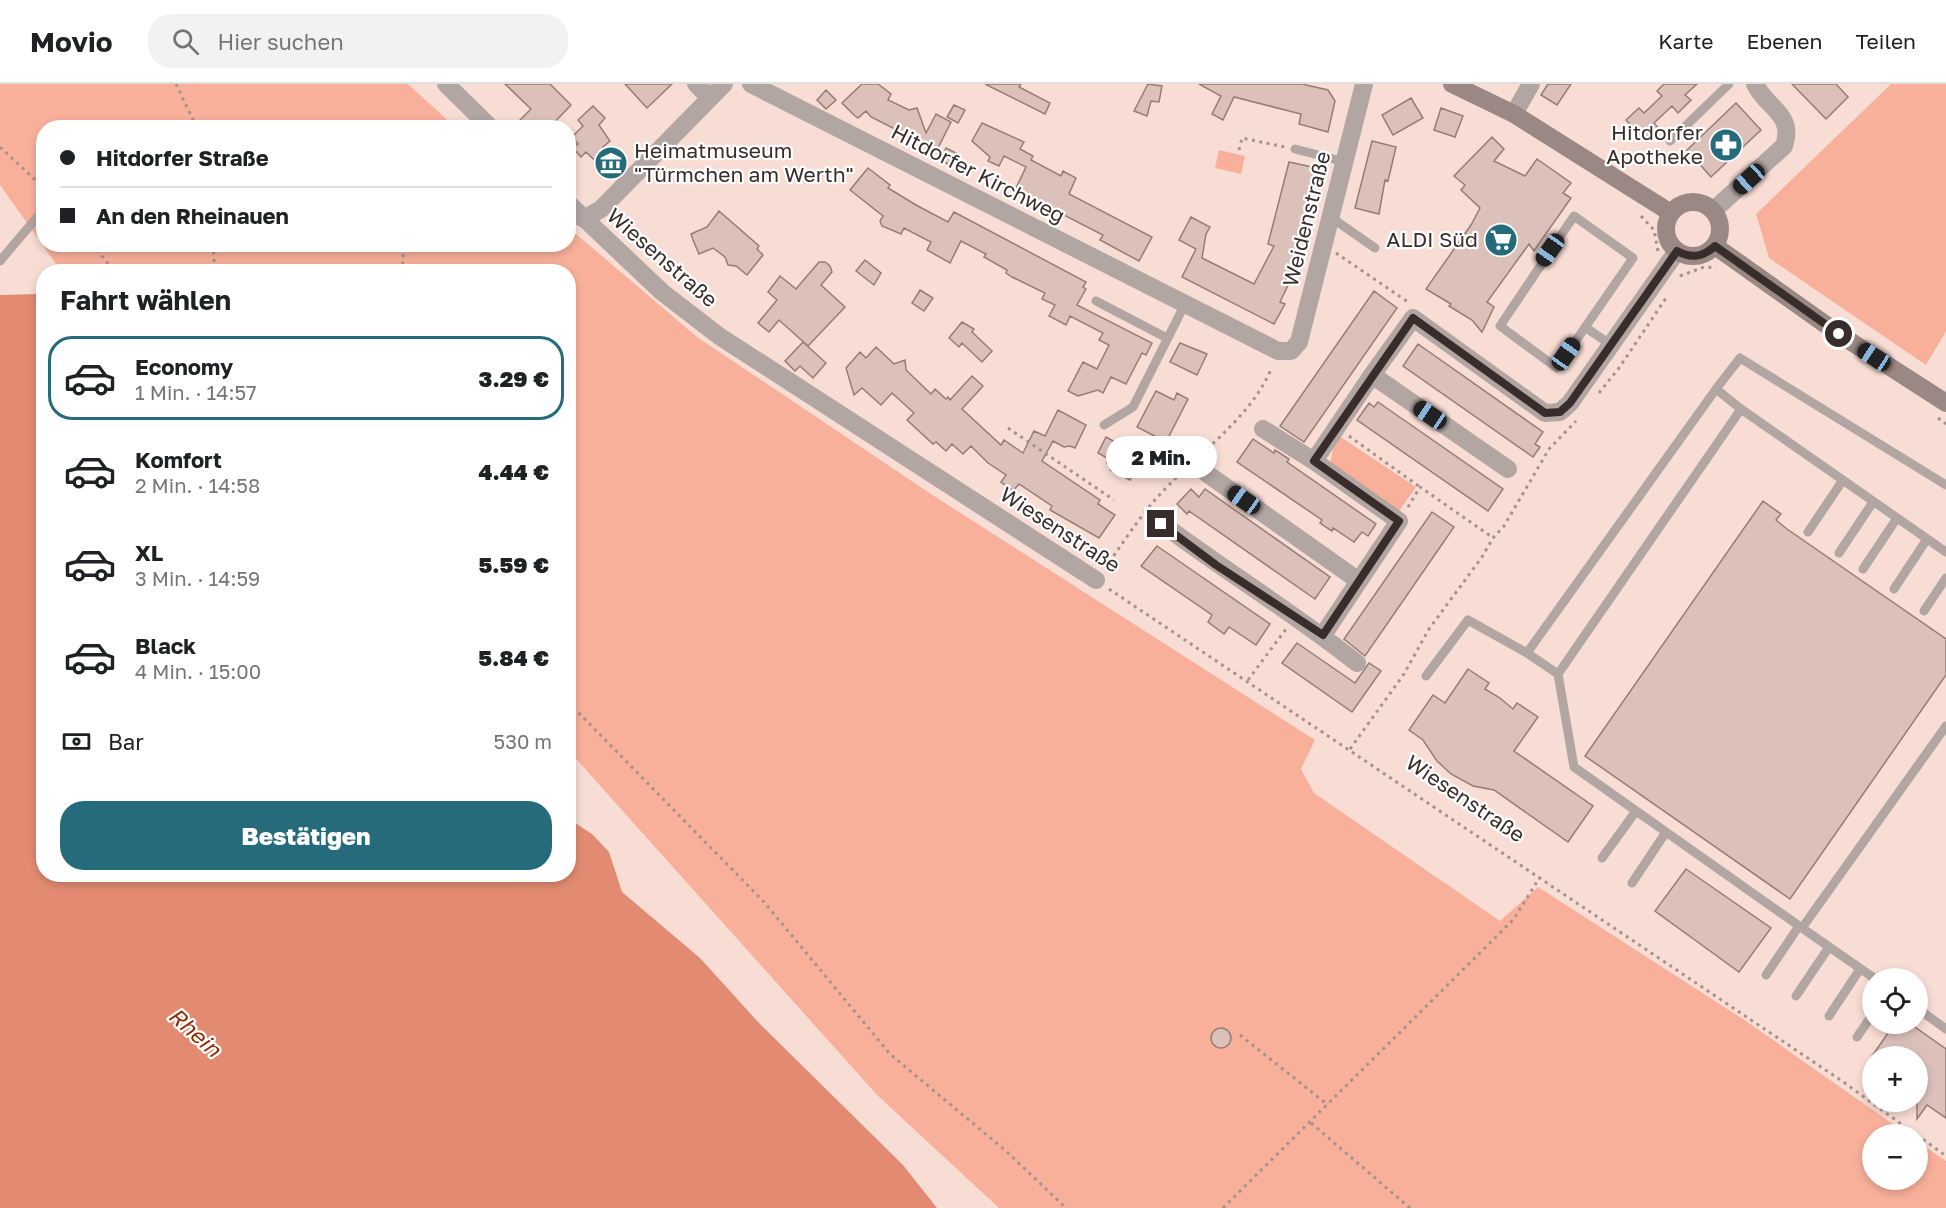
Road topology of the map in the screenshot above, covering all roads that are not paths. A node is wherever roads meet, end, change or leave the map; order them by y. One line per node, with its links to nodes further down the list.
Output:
1 (446, 84): 12 (street)
2 (696, 84): 10 (street)
3 (724, 84): 10 (street)
4 (751, 84): 26 (street, Hitdorfer Kirchweg)
5 (1364, 84): 15 (street, Weidenstraße)
6 (1452, 84): 11 (street)
7 (1531, 84): 11 (street)
8 (1729, 84): 13 (lane)
9 (1755, 84): 16 (street)
10 (709, 97): 20 (street)
11 (1514, 114): 17 (street)
12 (483, 120)
13 (1670, 141)
14 (1295, 149): 15 (lane)
15 (1346, 162): 19 (street, Weidenstraße)
16 (1713, 211): 17 (street); 21 (street)
17 (1671, 213): 24 (street)
18 (36, 218): 23 (lane)
19 (1332, 218): 22 (lane); 30 (street, Weidenstraße)
20 (576, 220): 52 (street, Wiesenstraße)
21 (1715, 246): 24 (street); 33 (street)
22 (1375, 248)
23 (0, 261)
24 (1675, 264): 29 (street)
25 (1096, 301): 28 (lane)
26 (1185, 304): 28 (lane); 30 (street, Hitdorfer Kirchweg)
27 (1585, 327): 27 (lane); 29 (lane)
28 (1167, 338): 35 (lane)
29 (1611, 345): 31 (street)
30 (1278, 351)
31 (1372, 375): 37 (street); 38 (street)
32 (1716, 389): 34 (lane); 41 (lane); 57 (lane)
33 (1946, 403)
34 (1741, 409): 40 (lane); 59 (lane)
35 (1104, 425)
36 (1263, 429): 37 (street)
37 (1314, 461): 53 (street)
38 (1508, 469)
39 (1206, 473): 53 (street)
40 (1843, 480): 42 (lane); 45 (lane)
41 (1946, 485)
42 (1873, 502): 43 (lane); 49 (lane)
43 (1897, 518): 46 (lane); 50 (lane)
44 (1161, 524): 56 (street)
45 (1808, 532)
46 (1927, 539): 48 (lane); 54 (lane)
47 (1946, 539): 48 (lane)
48 (1943, 550)
49 (1839, 553)
50 (1863, 569)
51 (1946, 578): 55 (lane)
52 (1096, 580)
53 (1359, 581): 56 (street)
54 (1894, 589)
55 (1924, 611)
56 (1323, 635): 58 (street)
57 (1527, 653): 59 (lane); 60 (lane)
58 (1357, 663)
59 (1557, 674): 62 (lane)
60 (1426, 676)
61 (1946, 726): 66 (lane)
62 (1636, 811): 63 (lane); 64 (lane)
63 (1666, 832): 65 (lane); 66 (lane)
64 (1602, 858)
65 (1632, 883)
66 (1801, 927): 67 (lane); 69 (lane)
67 (1829, 947): 68 (lane); 70 (lane)
68 (1860, 969): 71 (lane)
69 (1766, 975)
70 (1796, 996)
71 (1829, 1016)
72 (1928, 1016): 73 (lane)
73 (1946, 1029)
74 (1862, 1030): 75 (lane)
75 (1857, 1037)

